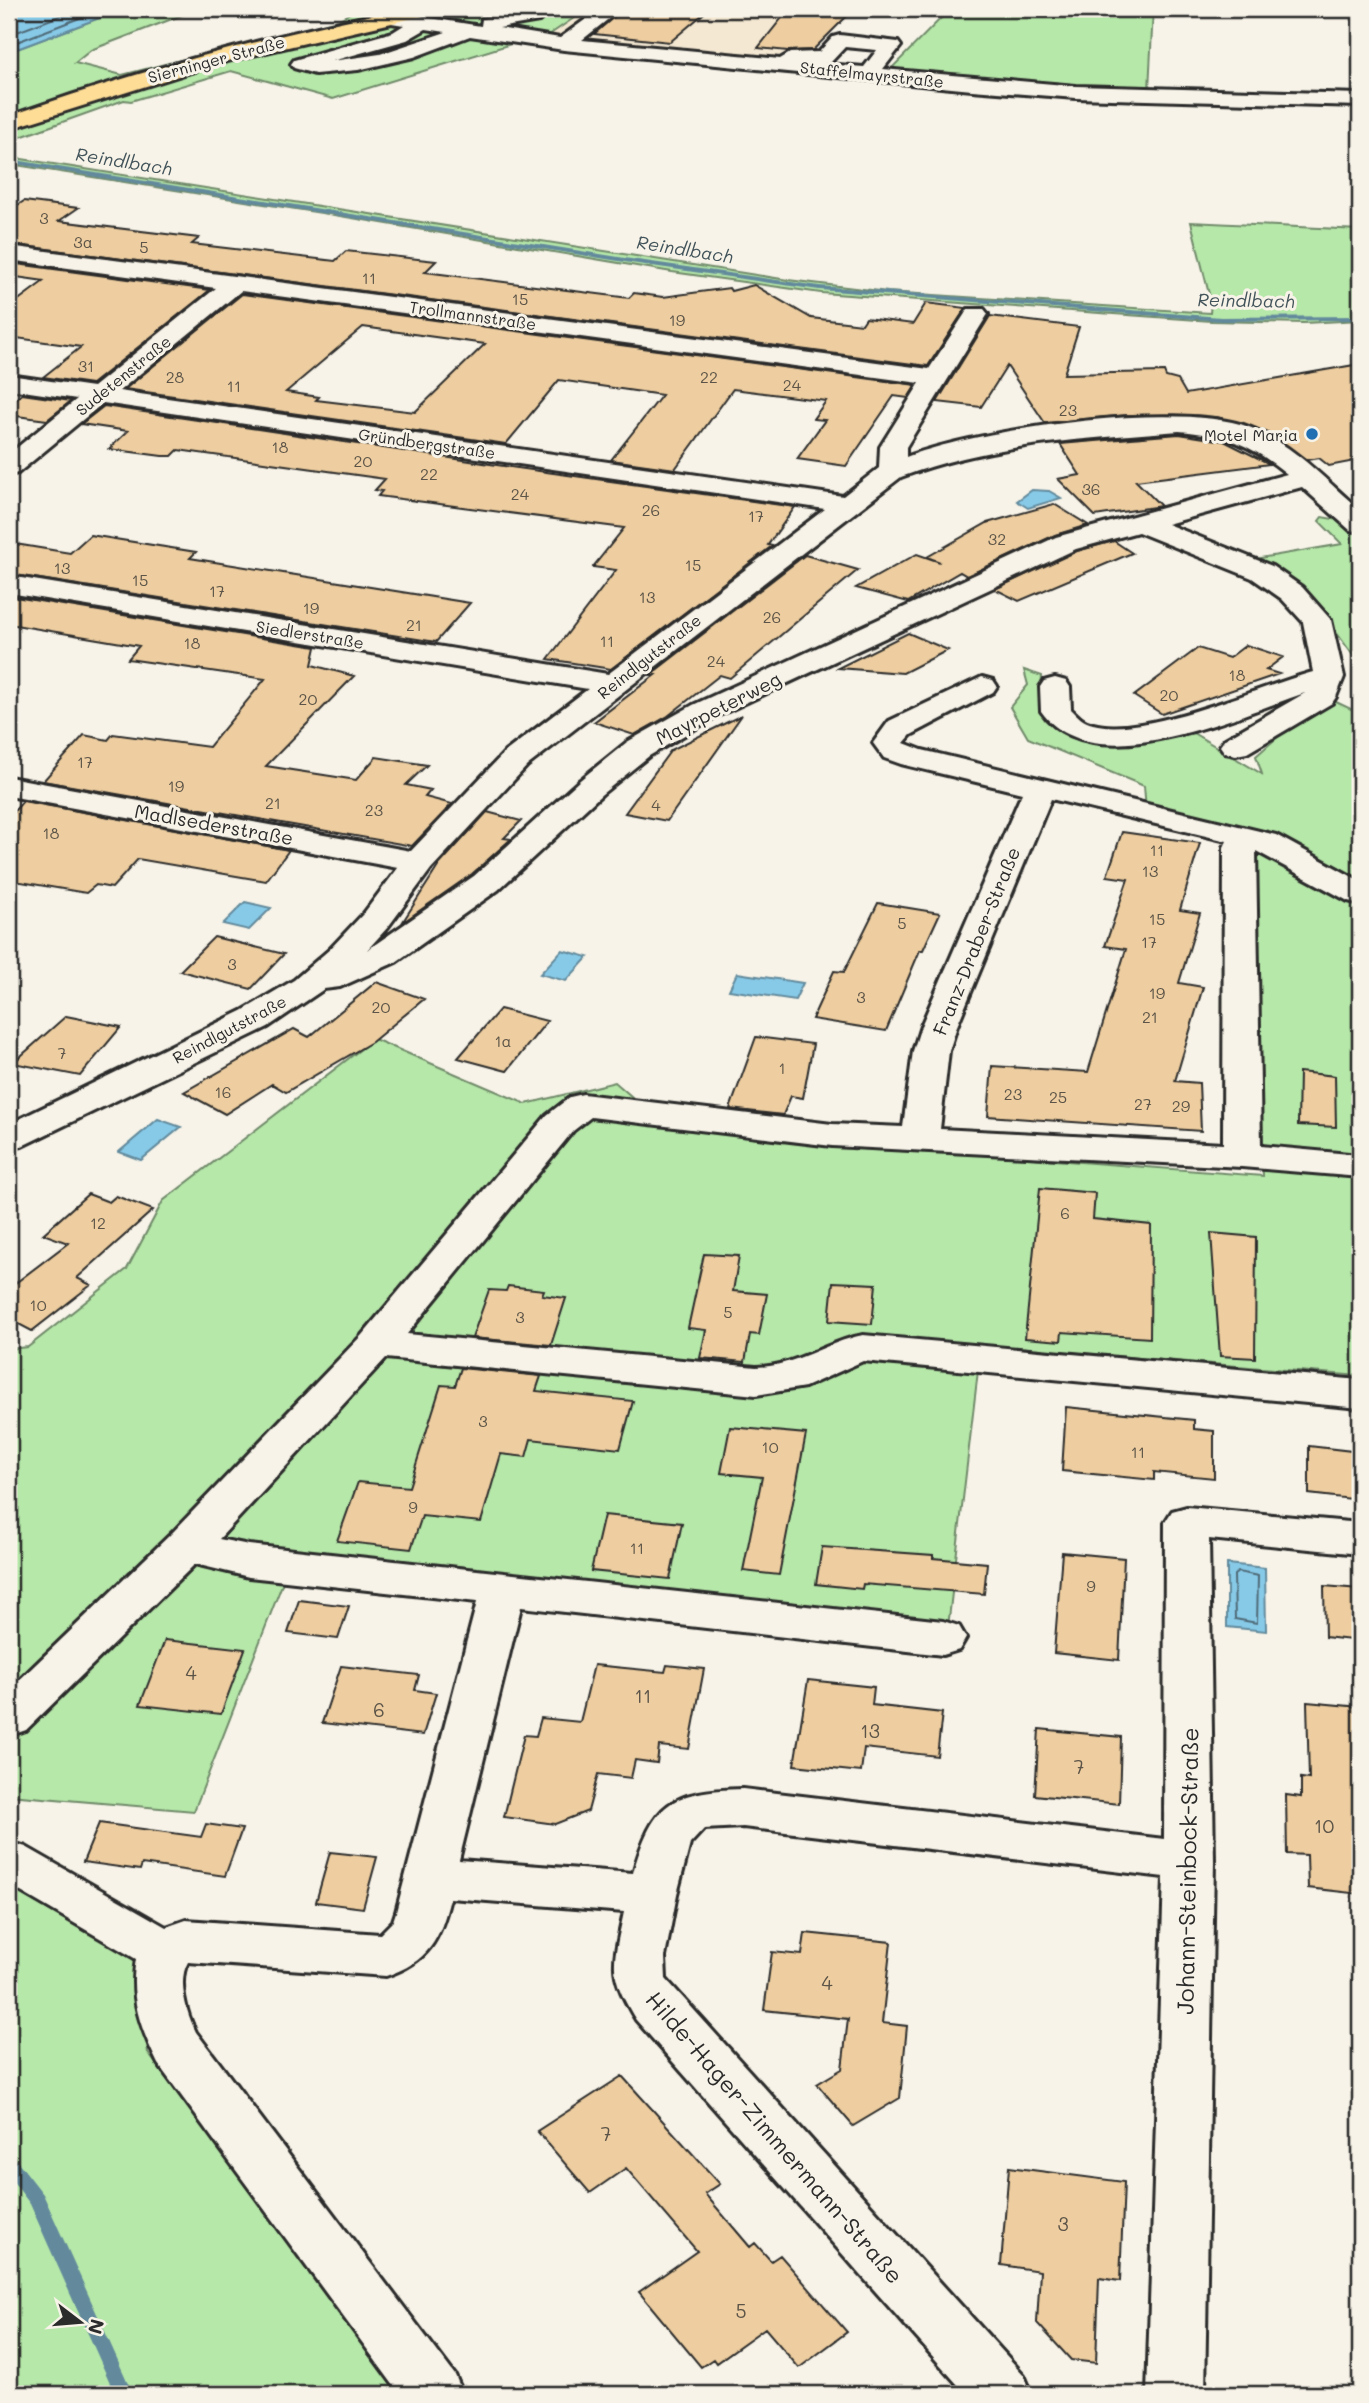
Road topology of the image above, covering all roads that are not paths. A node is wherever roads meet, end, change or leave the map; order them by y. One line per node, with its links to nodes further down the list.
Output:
1 (543, 9): 4 (street)
2 (611, 9): 6 (street)
3 (381, 13): 4 (street, Staffelmayrstraße); 10 (main road, Sierninger Straße)
4 (425, 16): 5 (street, Staffelmayrstraße); 5 (street)
5 (464, 31): 6 (street, Staffelmayrstraße)
6 (564, 44): 8 (street, Staffelmayrstraße)
7 (775, 50): 8 (street)
8 (869, 74): 9 (street, Staffelmayrstraße)
9 (1360, 100)
10 (9, 123)
11 (9, 253): 12 (street, Trollmannstraße)
12 (237, 283): 14 (street, Trollmannstraße); 16 (street, Sudetenstraße)
13 (976, 314): 14 (street)
14 (937, 378): 18 (street)
15 (9, 382): 16 (street, Gründbergstraße)
16 (98, 395): 17 (street, Sudetenstraße); 21 (street, Gründbergstraße)
17 (9, 467)
18 (892, 471): 19 (street, Reindlgutstraße); 21 (street, Reindlgutstraße)
19 (1304, 478): 20 (street, Reindlgutstraße); 22 (street, Mayrpeterweg)
20 (1329, 499): 23 (street, Reindlgutstraße); 24 (street)
21 (845, 504): 27 (street, Reindlgutstraße)
22 (1138, 522): 26 (street); 36 (street, Mayrpeterweg)
23 (1360, 524)
24 (1204, 529)
25 (9, 584): 27 (street, Siedlerstraße)
26 (1329, 677): 29 (street); 30 (street)
27 (612, 684): 34 (street, Reindlgutstraße)
28 (982, 686): 32 (street)
29 (1055, 687)
30 (1236, 746)
31 (9, 786): 34 (street, Madlsederstraße)
32 (1040, 788): 35 (street); 40 (street, Franz-Draber-Straße)
33 (1240, 847): 41 (street)
34 (419, 862): 36 (street, Reindlgutstraße)
35 (1360, 894)
36 (306, 988): 38 (street, Reindlgutstraße)
37 (9, 1107): 38 (street)
38 (54, 1116): 39 (street, Reindlgutstraße)
39 (9, 1138)
40 (920, 1139): 41 (street); 43 (street)
41 (1242, 1156): 42 (street)
42 (1360, 1166)
43 (376, 1344): 44 (street); 46 (street)
44 (1360, 1394)
45 (1360, 1538): 51 (street, Johann-Steinbock-Straße)
46 (188, 1544): 47 (street); 49 (street)
47 (503, 1588): 48 (street); 52 (street)
48 (943, 1638)
49 (9, 1718)
50 (9, 1861): 54 (street)
51 (1189, 1861): 53 (street, Hilde-Hager-Zimmermann-Straße); 57 (street, Johann-Steinbock-Straße)
52 (429, 1877): 53 (street); 54 (street)
53 (652, 1894): 56 (street, Hilde-Hager-Zimmermann-Straße)
54 (163, 1950): 55 (street)
55 (435, 2394)
56 (1003, 2394)
57 (1176, 2394)

